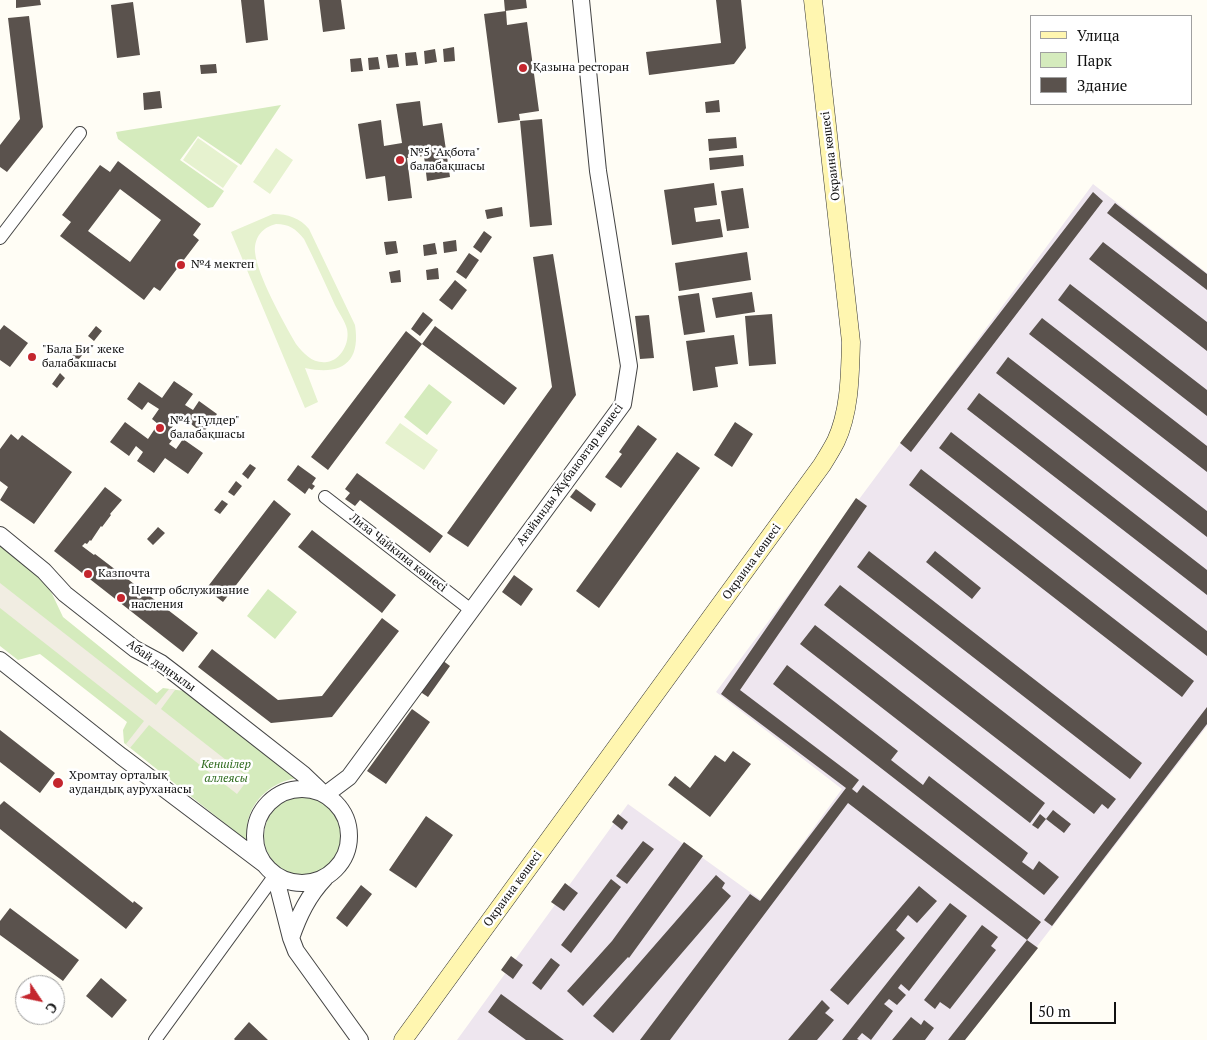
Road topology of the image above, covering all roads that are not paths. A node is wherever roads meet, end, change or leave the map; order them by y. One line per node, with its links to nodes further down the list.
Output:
1 (581, 0): 7 (street, Ағайынды Жұбановтар көшесі)
2 (813, 0): 17 (main road, Окраина көшесі)
3 (80, 133): 4 (street)
4 (0, 238)
5 (324, 497): 7 (street, Лиза Чайкина көшесі)
6 (0, 535): 10 (street, Абай даңғылы)
7 (471, 610): 9 (street, Ағайынды Жұбановтар көшесі)
8 (0, 660): 12 (street)
9 (348, 778): 10 (street); 11 (street)
10 (325, 795): 11 (street); 12 (street)
11 (342, 810): 13 (street)
12 (269, 869): 13 (street); 14 (street); 15 (street)
13 (325, 877): 14 (street)
14 (290, 938): 16 (street)
15 (155, 1040)
16 (360, 1040)
17 (403, 1040)

